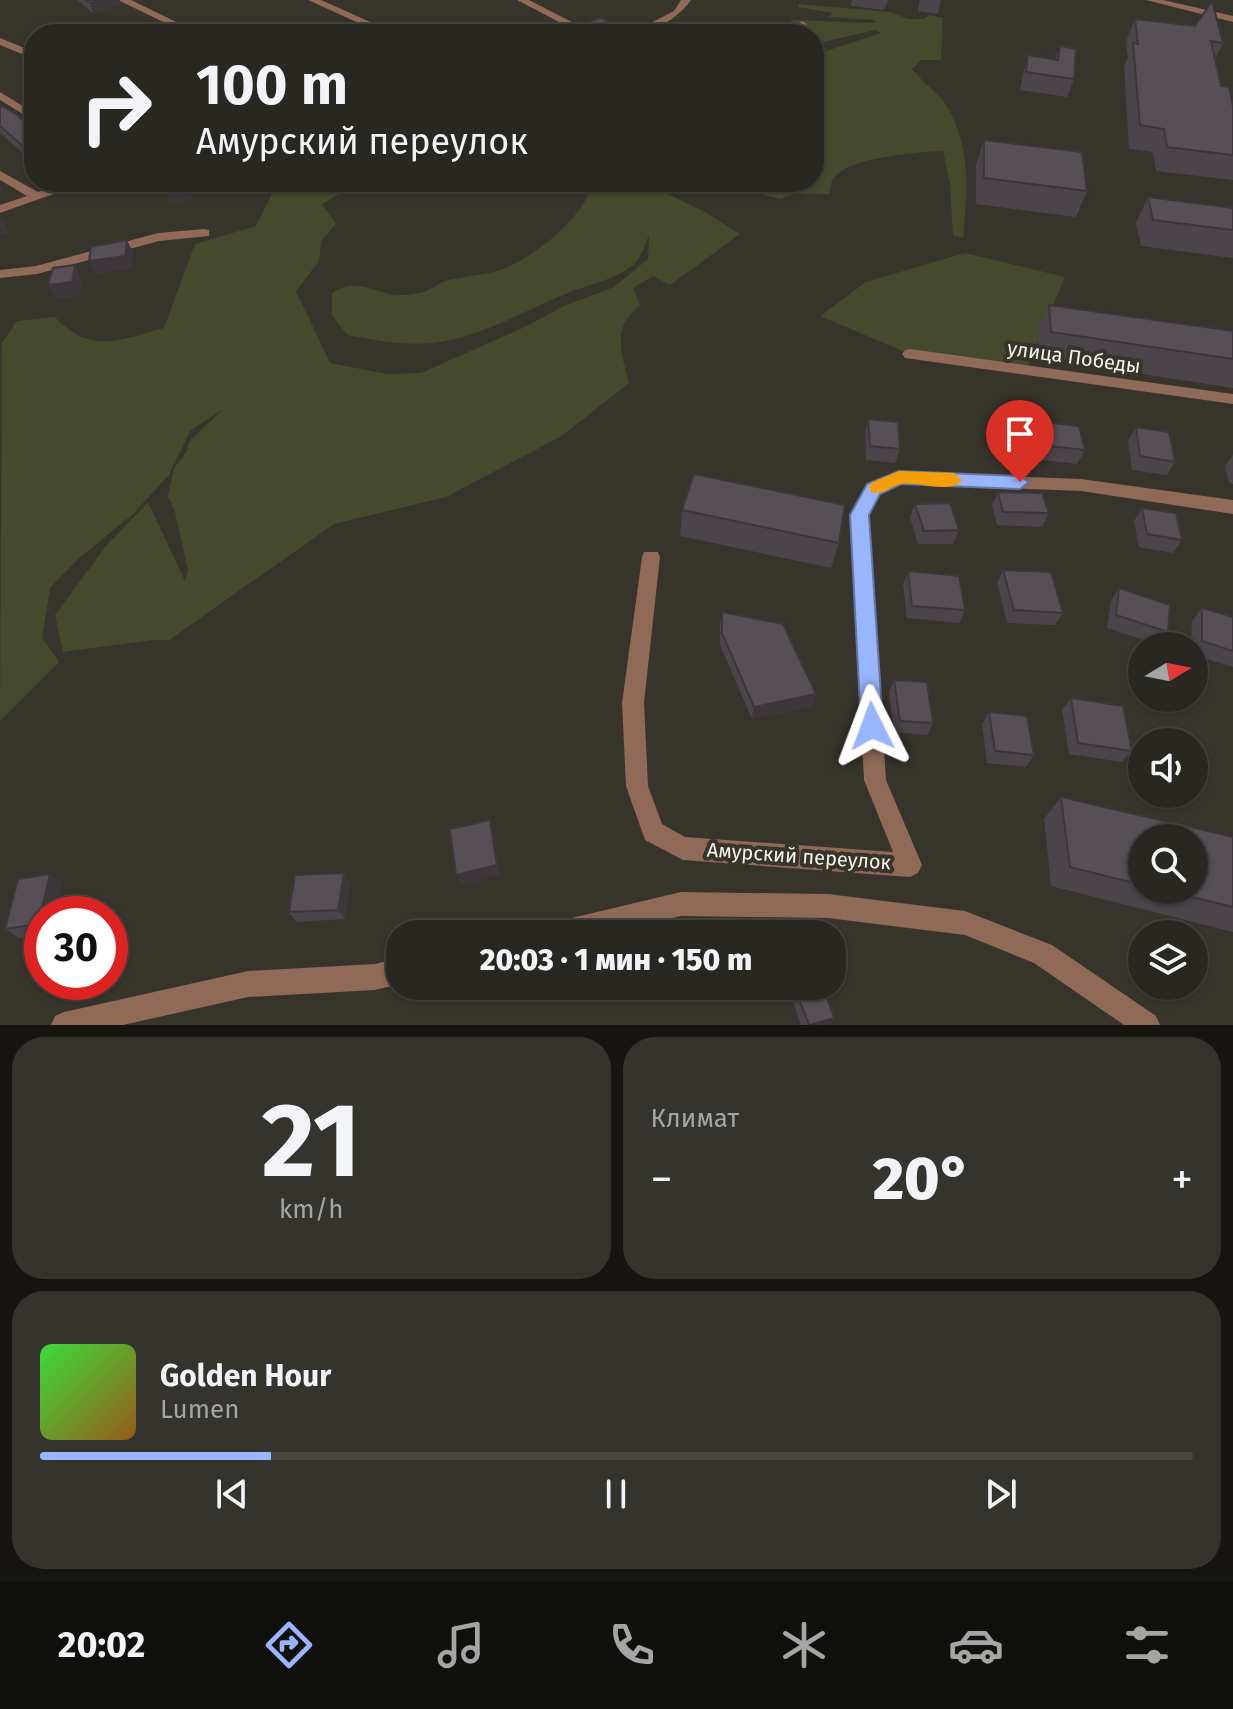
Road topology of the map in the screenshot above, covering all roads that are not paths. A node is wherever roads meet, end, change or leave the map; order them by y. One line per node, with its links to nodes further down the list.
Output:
1 (123, 0): 7 (street)
2 (313, 0): 8 (street)
3 (522, 0): 9 (street)
4 (686, 0): 10 (street)
5 (1151, 0): 6 (street)
6 (1233, 19)
7 (175, 24)
8 (369, 24)
9 (570, 24)
10 (654, 24)
11 (0, 41): 12 (street)
12 (24, 52)
13 (0, 95): 14 (street)
14 (24, 111)
15 (0, 175): 16 (street)
16 (24, 189)
17 (29, 192): 19 (street)
18 (52, 192): 19 (street)
19 (38, 197): 20 (street)
20 (0, 209)
21 (204, 233): 22 (street)
22 (0, 274)
23 (910, 354): 24 (street, улица Победы)
24 (1233, 399)
25 (1233, 507): 26 (street, Амурский переулок)
26 (651, 557)
27 (614, 920): 30 (street)
28 (386, 974): 29 (street)
29 (64, 1025)
30 (1147, 1025)

